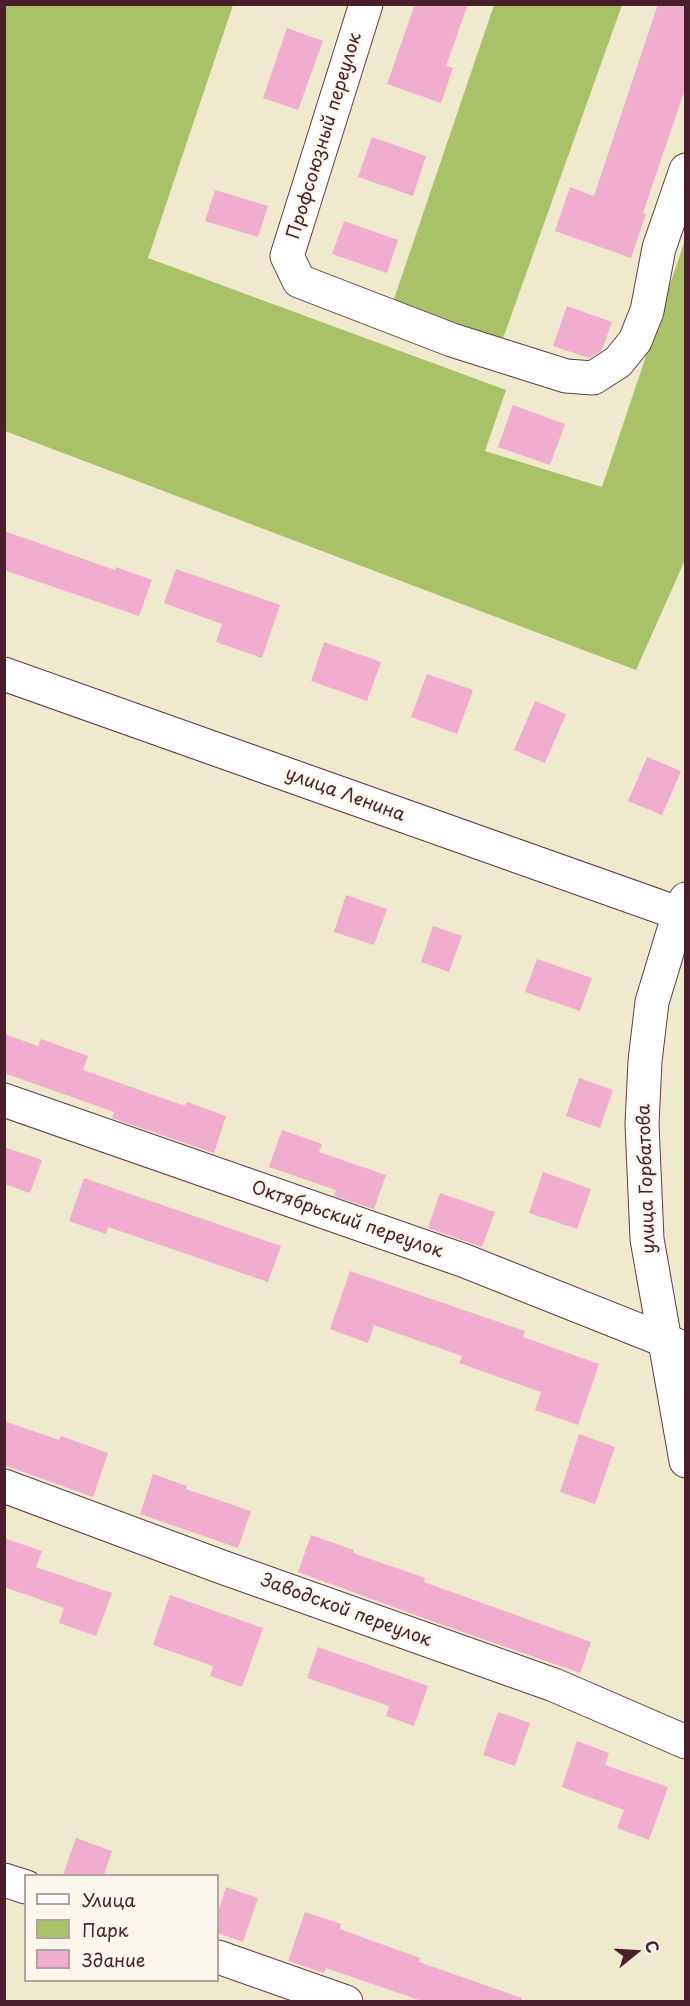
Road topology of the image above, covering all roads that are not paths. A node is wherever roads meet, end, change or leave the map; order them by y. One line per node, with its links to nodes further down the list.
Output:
1 (366, 4): 2 (street, Профсоюзный переулок)
2 (686, 170)
3 (4, 674): 4 (street, улица Ленина)
4 (683, 909): 6 (street, улица Горбатова)
5 (4, 1100): 6 (street, Октябрьский переулок)
6 (675, 1345): 7 (street, улица Горбатова)
7 (686, 1461)
8 (4, 1486): 9 (street, Заводской переулок)
9 (686, 1742)
10 (4, 1880): 11 (street)
11 (24, 1886)
12 (219, 1957): 13 (street)
13 (346, 2001)

